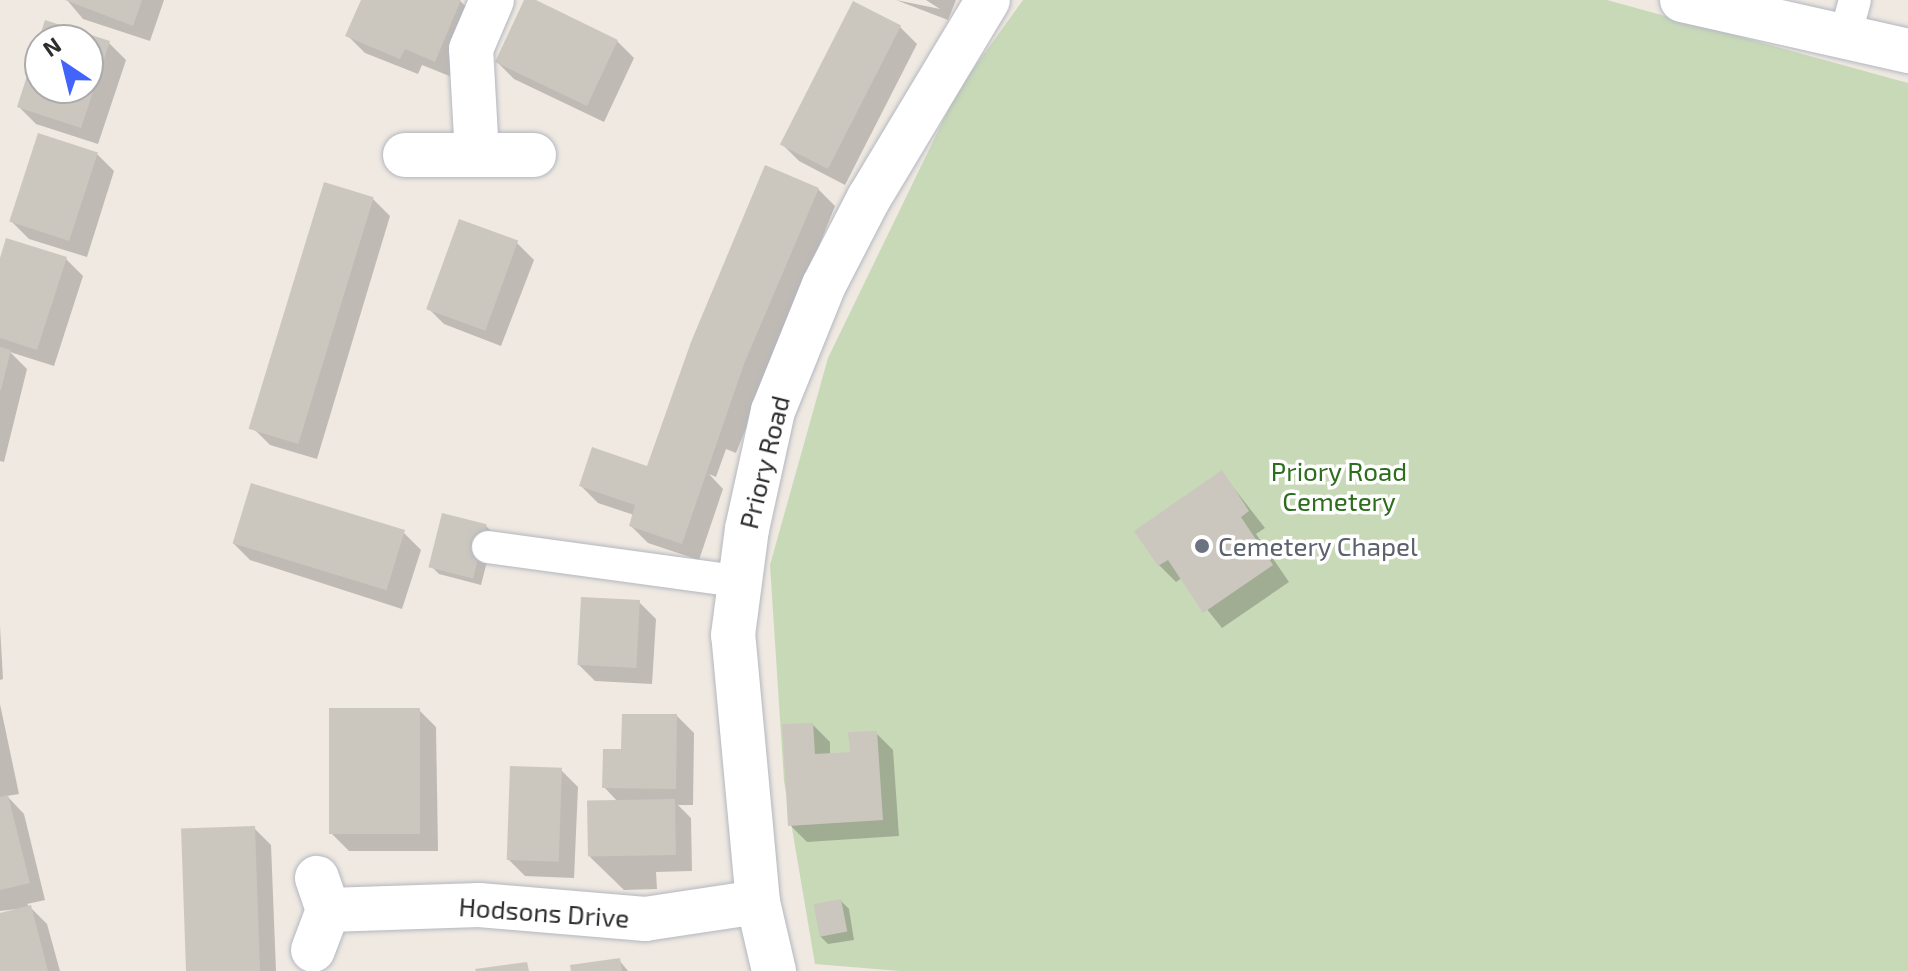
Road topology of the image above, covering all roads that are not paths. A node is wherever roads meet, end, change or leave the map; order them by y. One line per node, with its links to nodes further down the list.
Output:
1 (492, 0): 7 (street)
2 (988, 0): 10 (street, Priory Road)
3 (1682, 0): 4 (street)
4 (1850, 18): 5 (street)
5 (1908, 51)
6 (405, 155): 7 (street)
7 (477, 155): 8 (street)
8 (534, 155)
9 (488, 547): 10 (lane)
10 (737, 581): 11 (street, Priory Road)
11 (758, 902): 12 (street, Hodsons Drive); 13 (street, Priory Road)
12 (319, 913)
13 (774, 971)

